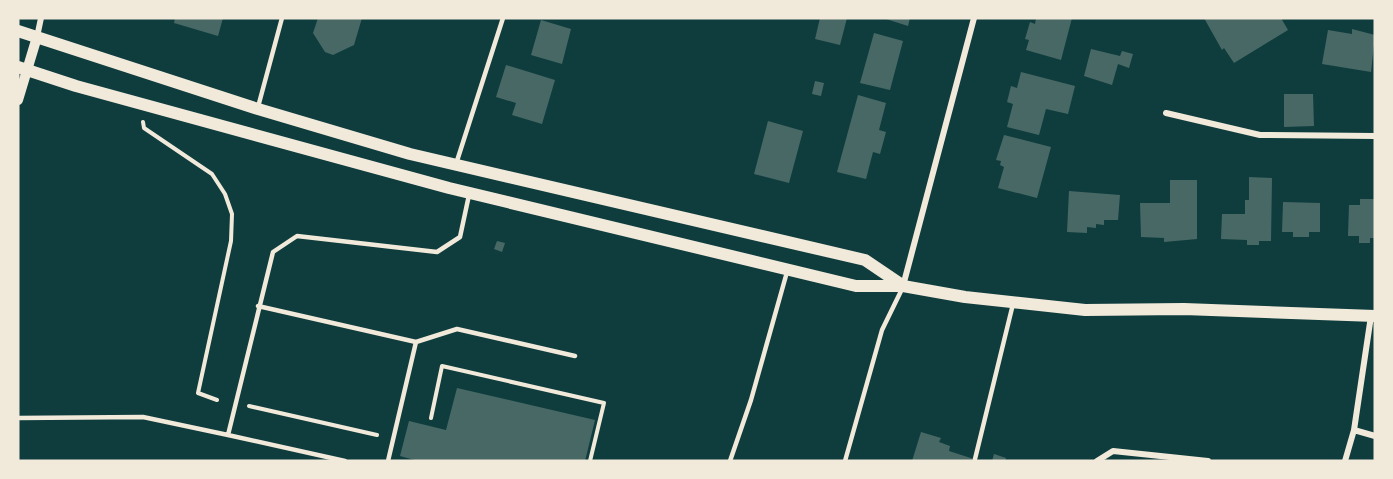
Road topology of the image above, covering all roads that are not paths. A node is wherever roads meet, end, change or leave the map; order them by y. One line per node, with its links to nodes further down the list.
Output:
1 (41, 18): 6 (street)
2 (282, 18): 9 (lane)
3 (503, 18): 12 (lane)
4 (974, 18): 15 (street)
5 (18, 31): 6 (main road)
6 (37, 37): 7 (street); 9 (main road)
7 (22, 68): 8 (street); 13 (main road)
8 (18, 100)
9 (258, 110): 12 (main road)
10 (1166, 113): 11 (street)
11 (1375, 136)
12 (455, 165): 15 (main road)
13 (469, 193): 14 (main road); 17 (lane)
14 (787, 269): 15 (main road); 28 (lane)
15 (903, 286): 16 (main road); 29 (lane)
16 (1013, 302): 18 (main road); 25 (lane)
17 (258, 306): 19 (lane); 23 (lane)
18 (1373, 316): 22 (street)
19 (416, 342): 20 (lane); 27 (lane)
20 (575, 356)
21 (18, 418): 23 (lane)
22 (1354, 430): 24 (street); 32 (street)
23 (228, 435): 26 (lane)
24 (1375, 436)
25 (975, 459)
26 (345, 461)
27 (388, 461)
28 (730, 461)
29 (845, 461)
30 (1097, 461): 31 (street)
31 (1208, 461)
32 (1345, 461)

